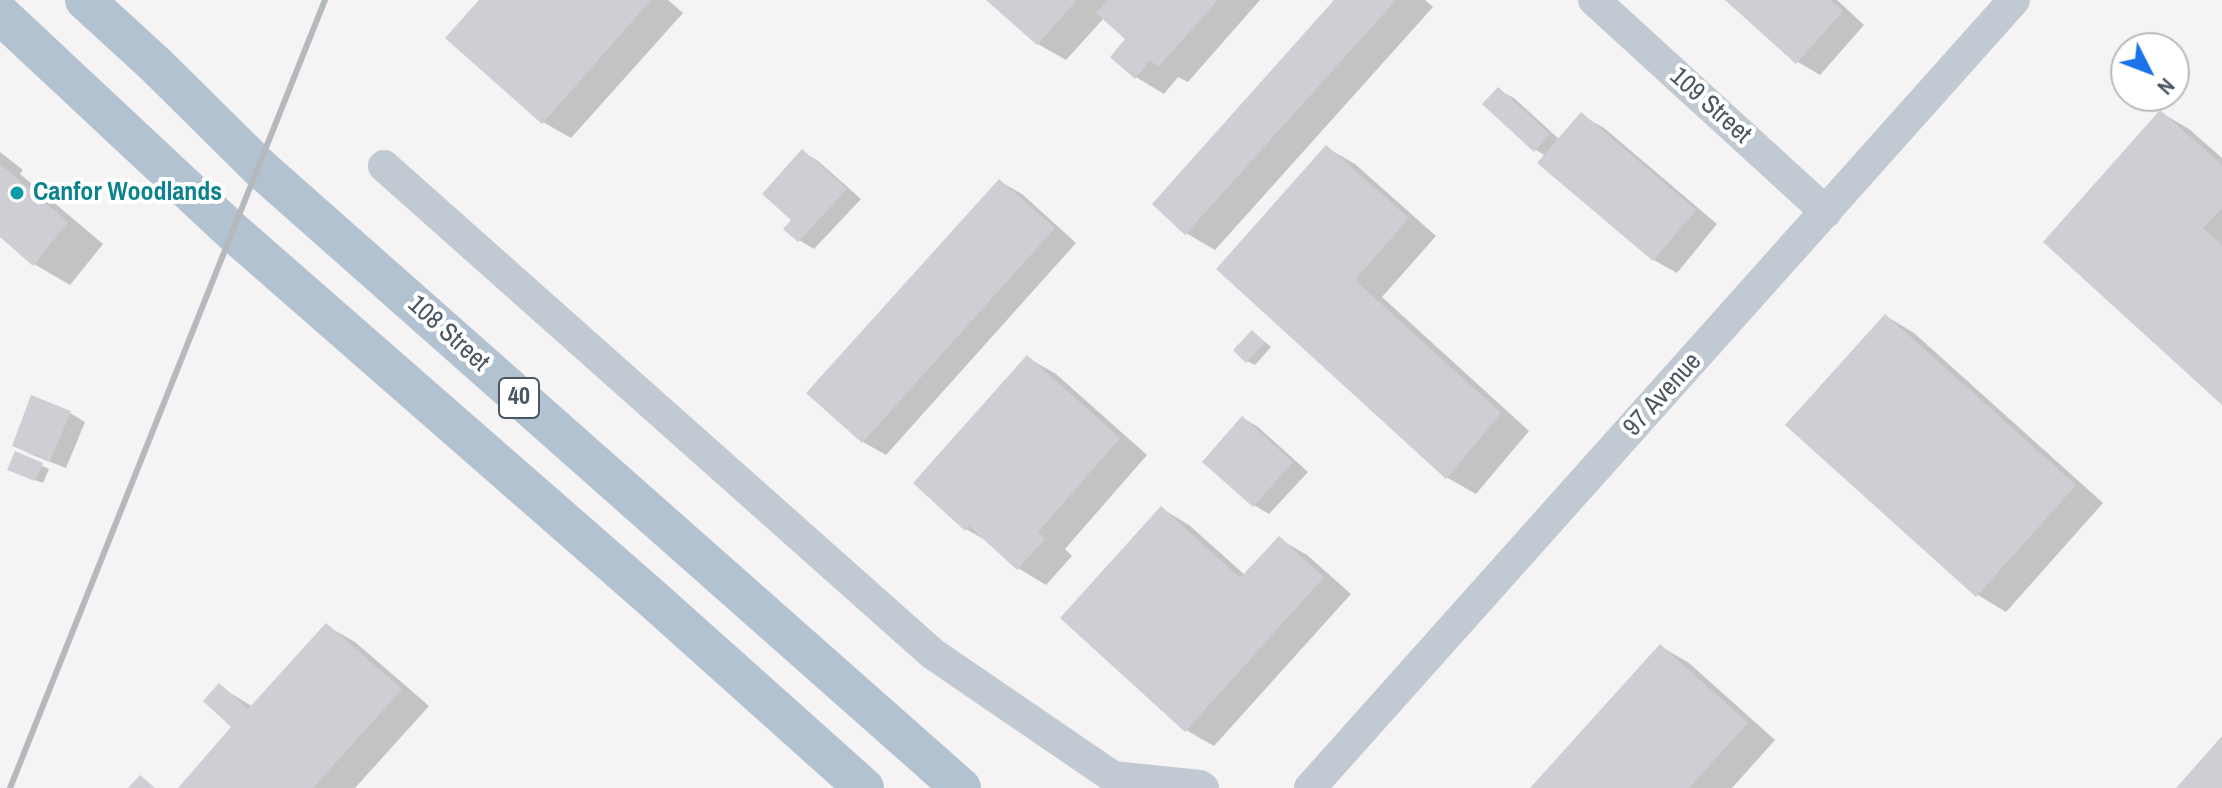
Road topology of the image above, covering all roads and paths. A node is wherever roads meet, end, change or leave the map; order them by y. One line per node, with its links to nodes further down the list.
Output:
1 (85, 0): 8 (main road, 108 Street / 40)
2 (1594, 0): 6 (street, 109 Street)
3 (2014, 0): 6 (street, 97 Avenue)
4 (0, 14): 7 (main road, 40)
5 (384, 166): 9 (street)
6 (1826, 212): 10 (street, 97 Avenue)
7 (864, 788)
8 (961, 788)
9 (1203, 788)
10 (1310, 788)

